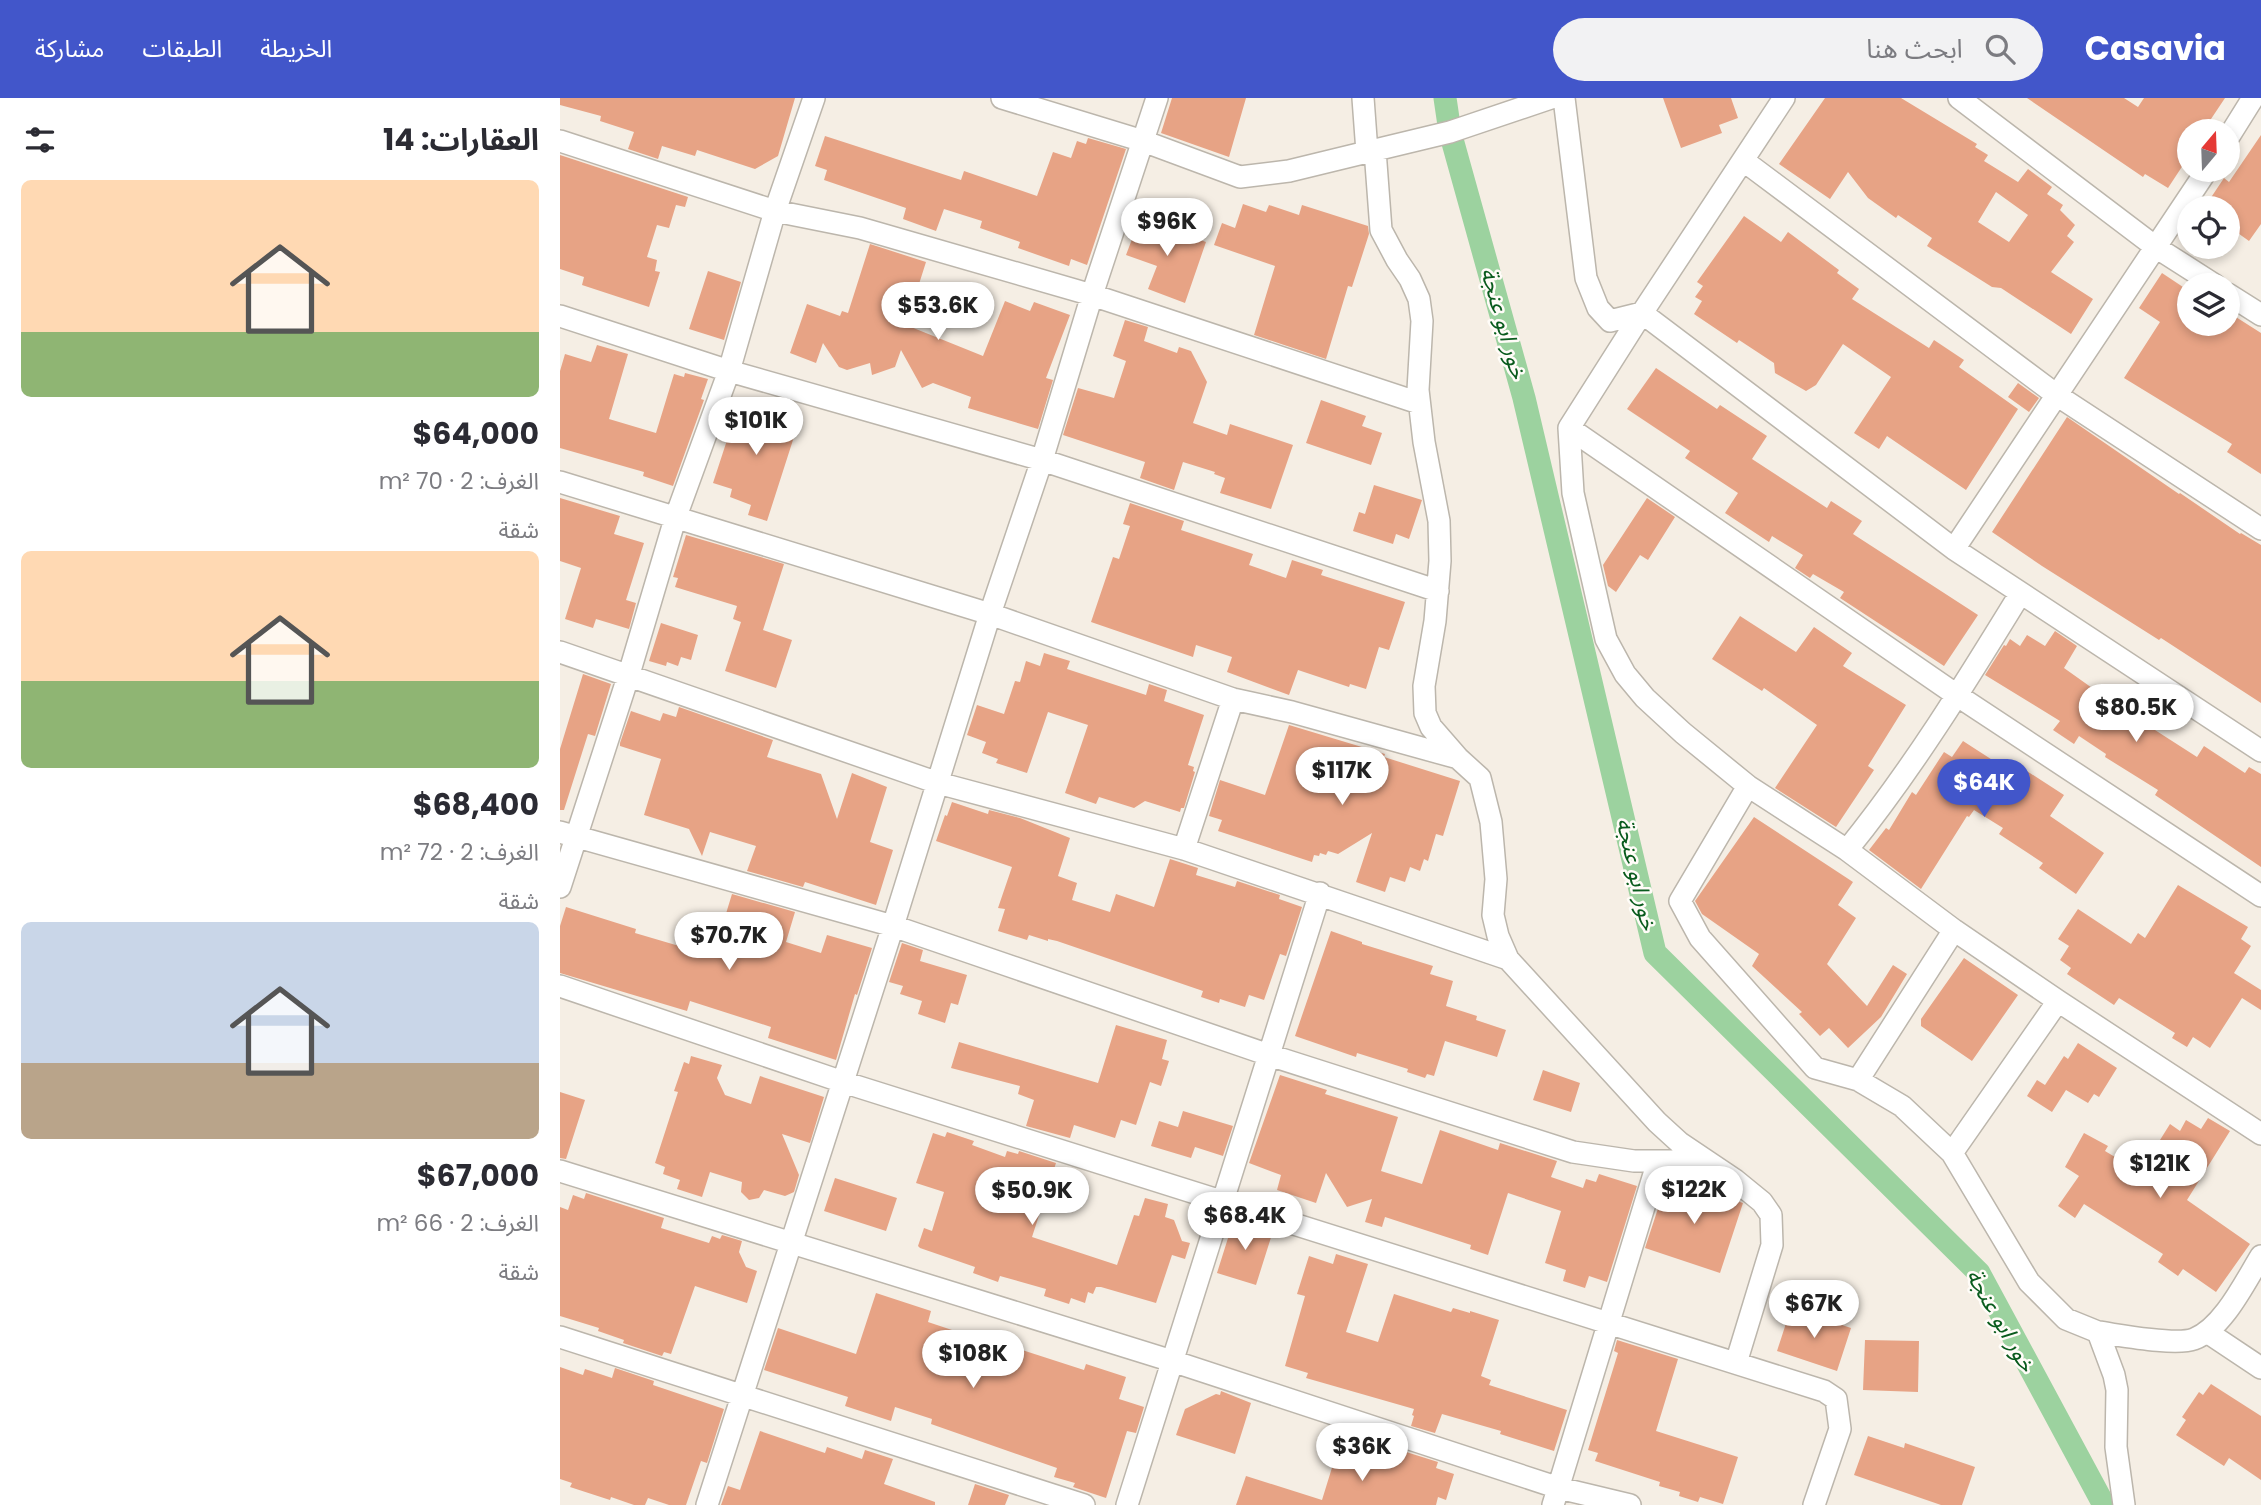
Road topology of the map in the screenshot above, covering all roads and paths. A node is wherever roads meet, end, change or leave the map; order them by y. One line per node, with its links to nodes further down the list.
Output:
1 (814, 98): 16 (street)
2 (1002, 98): 12 (street)
3 (1157, 98): 12 (street)
4 (1363, 98): 13 (street)
5 (1551, 98): 13 (street)
6 (1563, 98): 21 (street)
7 (1784, 98): 14 (street)
8 (1959, 98): 17 (street)
9 (2253, 98): 10 (street)
10 (2240, 119)
11 (560, 141): 16 (street)
12 (1143, 141): 13 (street); 19 (street)
13 (1371, 151): 26 (street)
14 (1744, 161): 21 (street); 25 (street)
15 (2199, 182): 17 (street)
16 (775, 211): 19 (street); 24 (street)
17 (2157, 248): 18 (street); 25 (street)
18 (2196, 273)
19 (1092, 295): 26 (street); 28 (street)
20 (2240, 302): 22 (street)
21 (1642, 313): 27 (street); 32 (street)
22 (2261, 315)
23 (560, 316): 24 (street)
24 (729, 371): 28 (street); 30 (street)
25 (2057, 396): 31 (street); 32 (street)
26 (1419, 402): 33 (street)
27 (1570, 428): 38 (street); 43 (street)
28 (1042, 460): 33 (street); 35 (street)
29 (560, 482): 30 (street)
30 (675, 519): 35 (street); 37 (street)
31 (2261, 529)
32 (1954, 549): 34 (street)
33 (1438, 591): 41 (street)
34 (2020, 594): 38 (street); 40 (street)
35 (990, 614): 39 (street); 42 (street)
36 (560, 652): 37 (street)
37 (629, 674): 42 (street); 44 (street)
38 (1958, 696): 46 (street); 49 (street)
39 (1233, 699): 41 (street); 45 (street)
40 (2261, 751)
41 (1458, 758): 52 (street)
42 (938, 783): 45 (street); 50 (street)
43 (1748, 786): 46 (street); 56 (street)
44 (568, 834): 47 (street); 50 (street)
45 (1184, 849): 48 (street)
46 (1847, 850): 51 (street)
47 (560, 887)
48 (1320, 893): 52 (street); 55 (street)
49 (2261, 896)
50 (893, 926): 55 (street); 57 (street)
51 (1954, 930): 54 (street); 56 (street)
52 (1508, 959): 61 (street)
53 (560, 986): 57 (street)
54 (2058, 1001): 58 (street); 59 (street)
55 (1269, 1055): 60 (street); 63 (street)
56 (1858, 1080): 59 (street)
57 (843, 1083): 63 (street); 64 (street)
58 (2261, 1134)
59 (1952, 1153): 67 (street)
60 (1658, 1161): 61 (street); 66 (street)
61 (1706, 1161): 71 (street)
62 (560, 1171): 64 (street)
63 (1223, 1202): 66 (street); 70 (street)
64 (791, 1244): 70 (street); 73 (street)
65 (2261, 1256): 68 (street)
66 (1610, 1323): 71 (street); 74 (street)
67 (2098, 1332): 68 (street); 80 (street)
68 (2207, 1332): 72 (street)
69 (560, 1337): 73 (street)
70 (1172, 1361): 74 (street); 77 (street)
71 (1736, 1363): 79 (street)
72 (2261, 1368)
73 (742, 1397): 75 (street); 76 (street)
74 (1556, 1496): 78 (street)
75 (707, 1505)
76 (1084, 1505)
77 (1127, 1505)
78 (1630, 1505)
79 (1814, 1505)
80 (2124, 1505)

